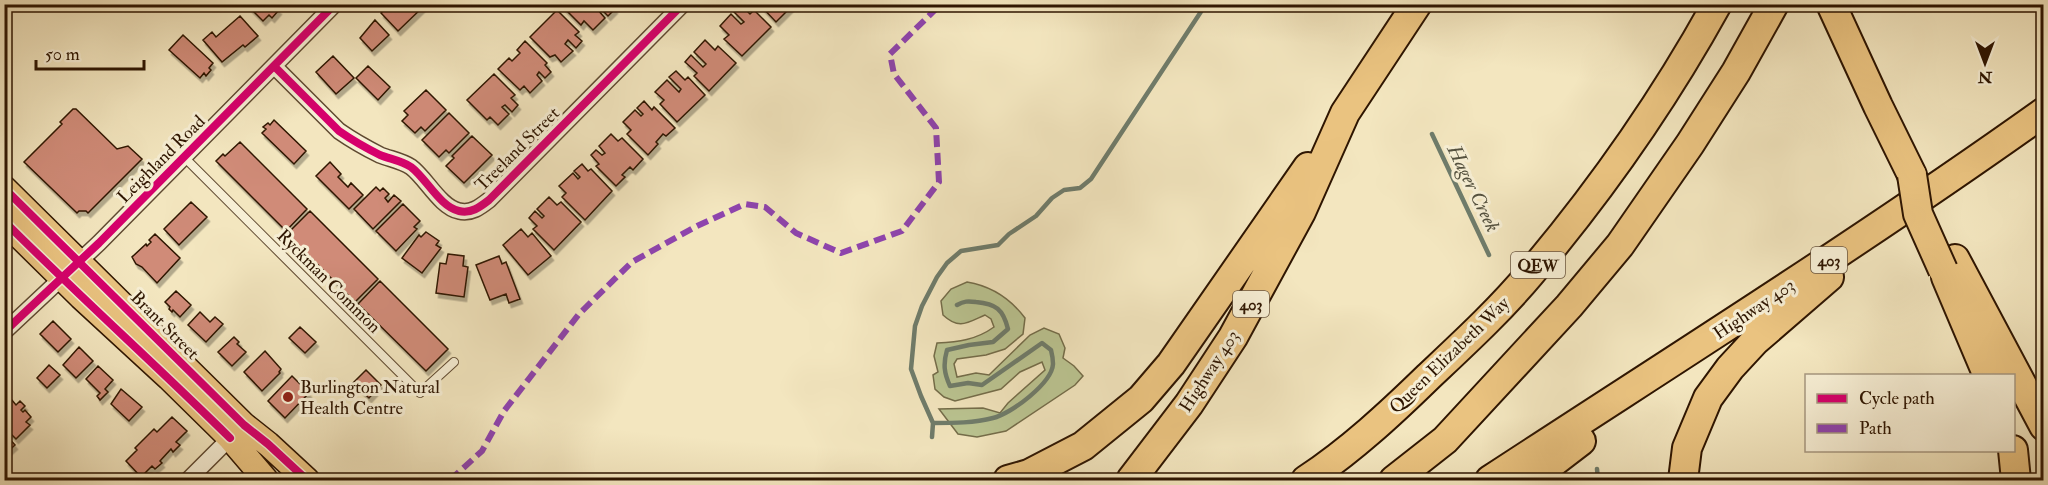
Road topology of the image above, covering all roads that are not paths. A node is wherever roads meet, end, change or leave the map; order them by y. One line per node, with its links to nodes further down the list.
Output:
1 (335, 4): 7 (street, Leighland Road)
2 (683, 4): 7 (street, Treeland Street)
3 (1417, 4): 9 (highway, Highway 403 / 403)
4 (1717, 4): 31 (highway, Queen Elizabeth Way / QEW)
5 (1774, 4): 32 (highway, QEW)
6 (1832, 7): 15 (highway, bridge)
7 (274, 66): 10 (street, Leighland Road)
8 (2043, 112): 11 (highway, Highway 403 / 403)
9 (1345, 113): 29 (highway); 30 (highway, Highway 403 / 403)
10 (184, 157): 14 (street, Leighland Road); 19 (lane, Ryckman Common)
11 (1950, 179): 18 (highway, Highway 403 / 403); 35 (highway)
12 (4, 188): 14 (main road, Brant Street)
13 (4, 221): 16 (main road, Brant Street)
14 (79, 261): 16 (street, Leighland Road); 24 (main road, Brant Street)
15 (1949, 264): 20 (highway); 21 (highway)
16 (61, 277): 17 (street, Leighland Road); 24 (main road, Brant Street)
17 (4, 332)
18 (1707, 340): 33 (highway, Highway 403 / 403); 34 (highway)
19 (454, 362)
20 (1988, 374)
21 (2013, 374)
22 (2015, 378): 23 (highway)
23 (2043, 426)
24 (237, 431): 26 (street); 27 (main road, Brant Street); 28 (main road, Brant Street)
25 (2013, 452): 36 (highway)
26 (188, 480)
27 (266, 480)
28 (307, 480)
29 (1008, 480)
30 (1131, 480)
31 (1306, 480)
32 (1394, 480)
33 (1490, 480)
34 (1530, 480)
35 (1683, 480)
36 (2016, 480)

